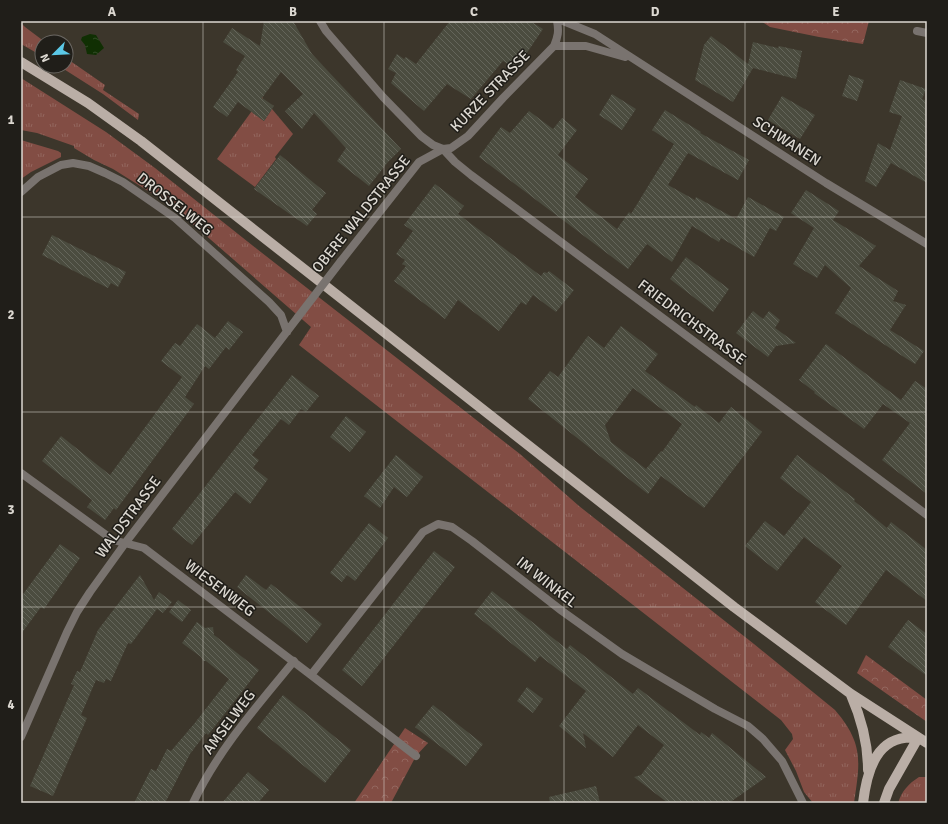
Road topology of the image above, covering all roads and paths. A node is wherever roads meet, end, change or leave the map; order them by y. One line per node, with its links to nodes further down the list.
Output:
1 (320, 21): 9 (street)
2 (556, 21): 6 (street)
3 (563, 21): 7 (street, SCHWANEN)
4 (917, 31): 5 (street)
5 (927, 33)
6 (554, 46): 7 (street, SCHWANEN); 9 (street, KURZE STRASSE)
7 (633, 59): 11 (street, SCHWANEN)
8 (21, 62): 18 (main road)
9 (443, 149): 12 (street, OBERE WALDSTRASSE, bridge); 14 (street, FRIEDRICHSTRASSE)
10 (21, 192): 12 (street, DROSSELWEG)
11 (927, 244)
12 (286, 332): 15 (street, WALDSTRASSE)
13 (21, 473): 15 (street)
14 (927, 515)
15 (126, 542): 16 (street, WIESENWEG); 19 (street, WALDSTRASSE)
16 (294, 661): 17 (street); 23 (street, AMSELWEG)
17 (311, 675): 21 (street); 24 (street, IM WINKEL)
18 (851, 694): 20 (main road); 22 (main road)
19 (21, 737)
20 (923, 741): 22 (main road); 26 (main road)
21 (416, 756)
22 (868, 774): 25 (main road)
23 (193, 803)
24 (803, 803)
25 (863, 803)
26 (884, 803)

